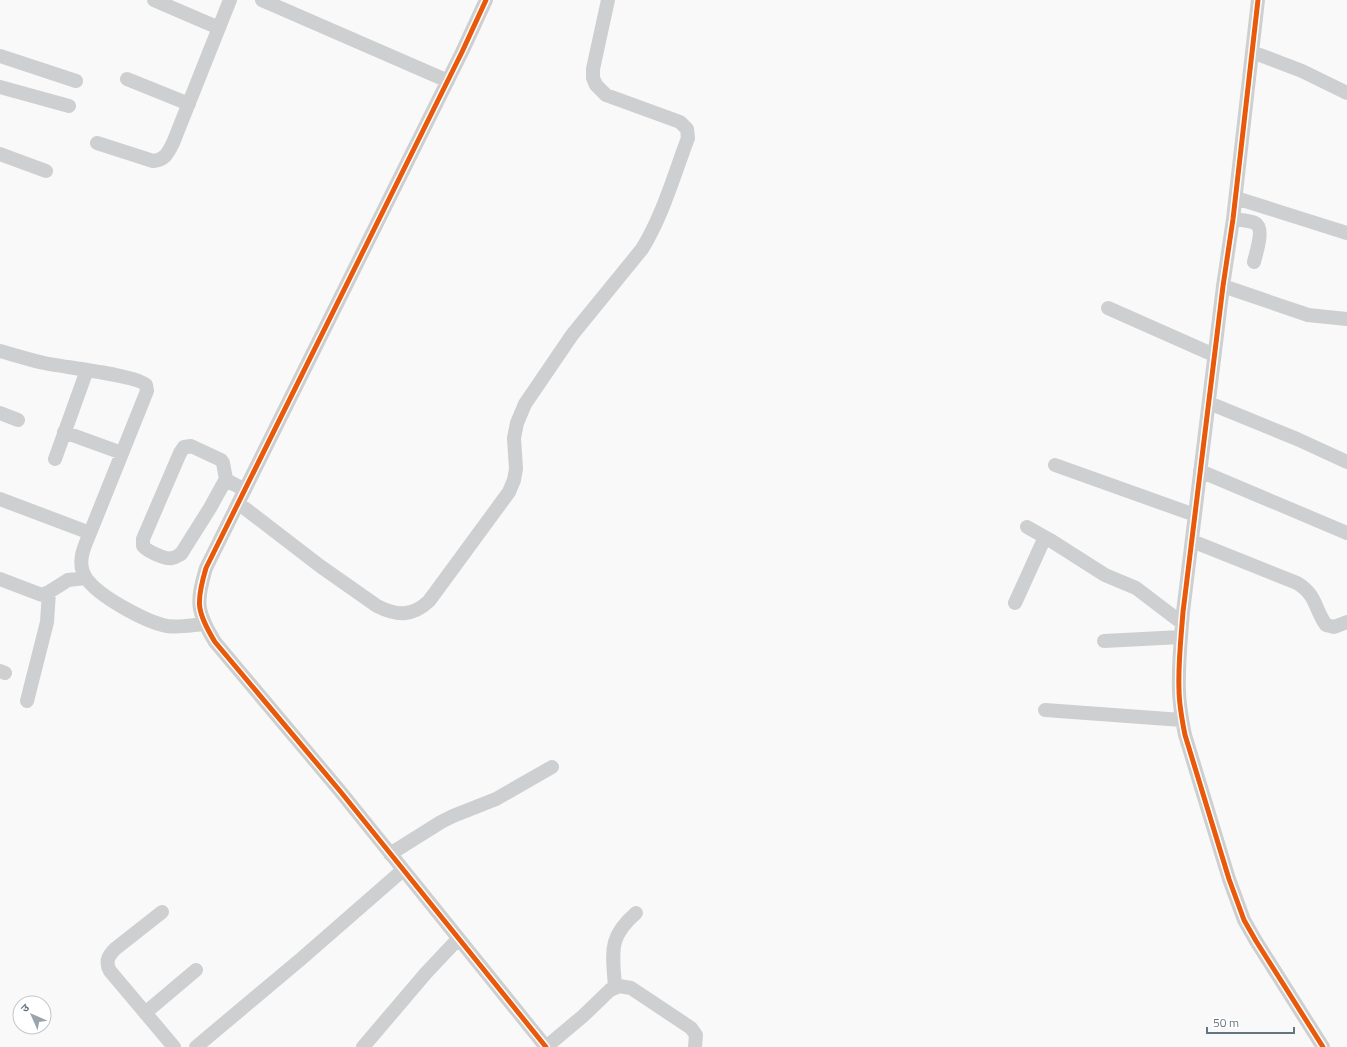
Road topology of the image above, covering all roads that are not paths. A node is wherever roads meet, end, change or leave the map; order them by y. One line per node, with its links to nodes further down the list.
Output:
1 (154, 0): 7 (street)
2 (230, 0): 7 (street)
3 (486, 0): 12 (street)
4 (608, 0): 42 (street)
5 (1258, 0): 8 (street)
6 (265, 1): 12 (street)
7 (219, 28): 15 (street)
8 (1252, 52): 14 (street); 20 (street)
9 (0, 56): 11 (street)
10 (127, 79): 15 (street)
11 (76, 81)
12 (448, 81): 40 (street)
13 (0, 87): 16 (street)
14 (1347, 93)
15 (189, 104): 17 (street)
16 (69, 106)
17 (97, 143)
18 (0, 154): 19 (street)
19 (46, 171)
20 (1244, 201): 21 (street); 22 (street)
21 (1241, 220): 23 (street); 24 (street)
22 (1347, 233)
23 (1254, 262)
24 (1232, 290): 26 (street); 28 (street)
25 (1108, 308): 28 (street)
26 (1347, 318)
27 (0, 351): 29 (street)
28 (1214, 355): 30 (street)
29 (86, 370): 33 (street); 34 (street)
30 (1209, 403): 36 (street); 38 (street)
31 (0, 413): 32 (street)
32 (18, 420)
33 (64, 432): 34 (street); 35 (street)
34 (122, 453): 45 (street)
35 (54, 459)
36 (1347, 462)
37 (1055, 465): 43 (street)
38 (1210, 475): 43 (street); 46 (street)
39 (226, 479): 39 (street); 40 (street)
40 (245, 490): 42 (street)
41 (0, 498): 45 (street)
42 (238, 503): 54 (street)
43 (1195, 514): 48 (street)
44 (1026, 527): 47 (street)
45 (90, 533): 50 (street)
46 (1347, 533)
47 (1045, 537): 52 (street); 55 (street)
48 (1201, 545): 53 (street); 55 (street)
49 (0, 578): 51 (street)
50 (86, 578): 51 (street); 54 (street)
51 (49, 592): 57 (street)
52 (1015, 603)
53 (1347, 622)
54 (204, 624): 61 (street)
55 (1181, 630): 56 (street); 59 (street)
56 (1104, 640)
57 (27, 701)
58 (1045, 710): 59 (street)
59 (1182, 720): 74 (street)
60 (552, 767): 61 (street)
61 (390, 854): 62 (street)
62 (403, 870): 65 (street); 70 (street)
63 (162, 912): 68 (street)
64 (636, 913): 67 (street)
65 (458, 939): 71 (street); 72 (street)
66 (196, 970): 68 (street)
67 (614, 988): 72 (street); 73 (street)
68 (145, 1013): 69 (street)
69 (174, 1047)
70 (196, 1047)
71 (363, 1047)
72 (546, 1047)
73 (695, 1047)
74 (1323, 1047)

